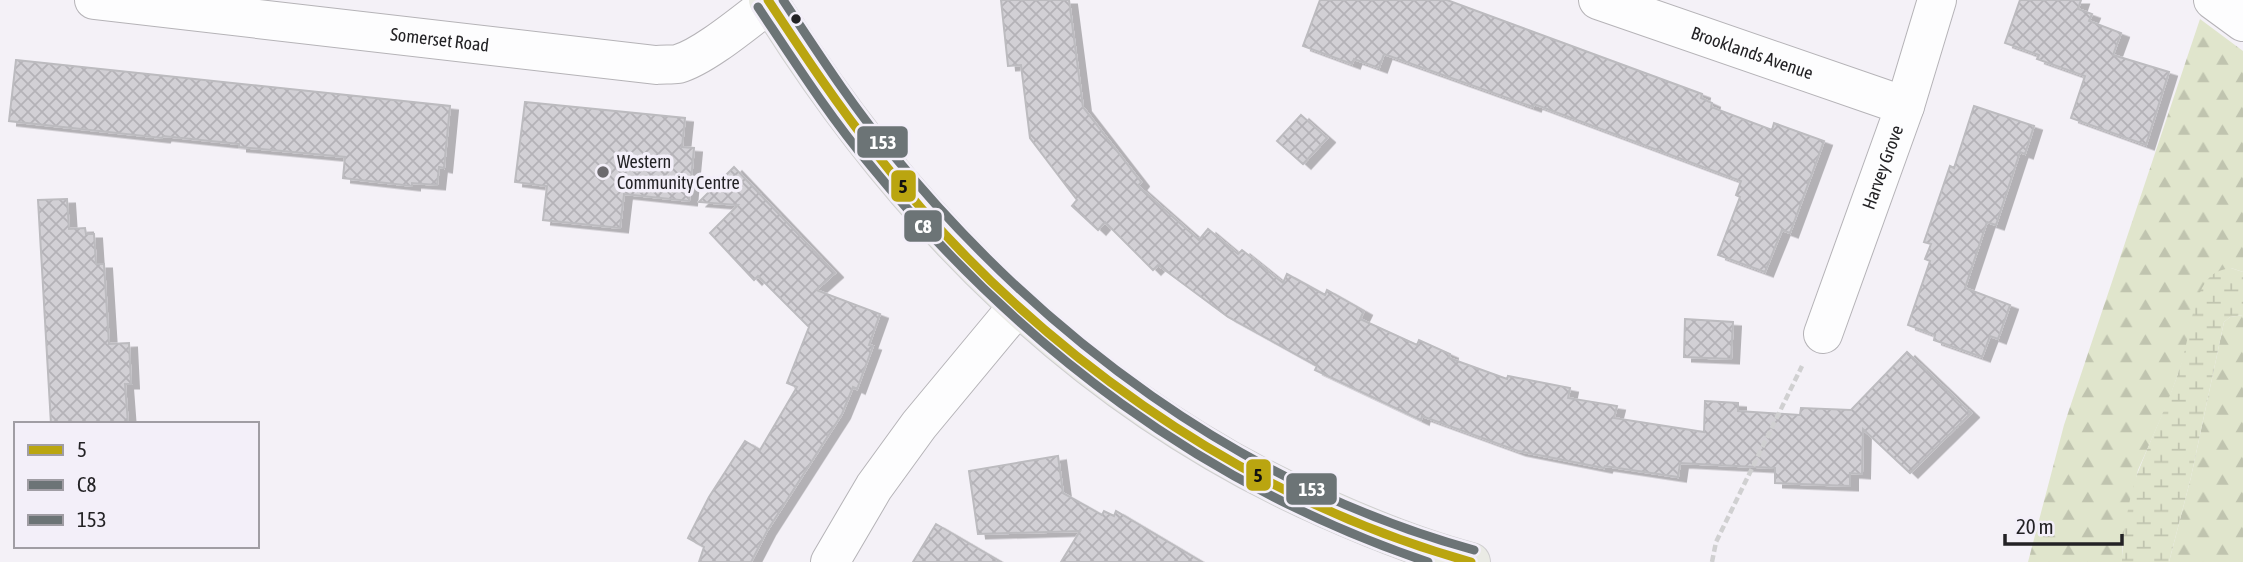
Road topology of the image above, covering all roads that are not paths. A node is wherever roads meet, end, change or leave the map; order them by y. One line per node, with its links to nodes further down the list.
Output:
1 (94, 0): 5 (street, Somerset Road)
2 (1598, 0): 7 (street, Brooklands Avenue)
3 (1937, 0): 7 (street, Harvey Grove)
4 (2213, 0): 6 (street)
5 (769, 2): 8 (main road)
6 (2243, 22)
7 (1905, 107): 9 (street, Harvey Grove)
8 (1017, 307): 10 (street); 11 (main road)
9 (1823, 334)
10 (830, 562)
11 (1471, 562)

